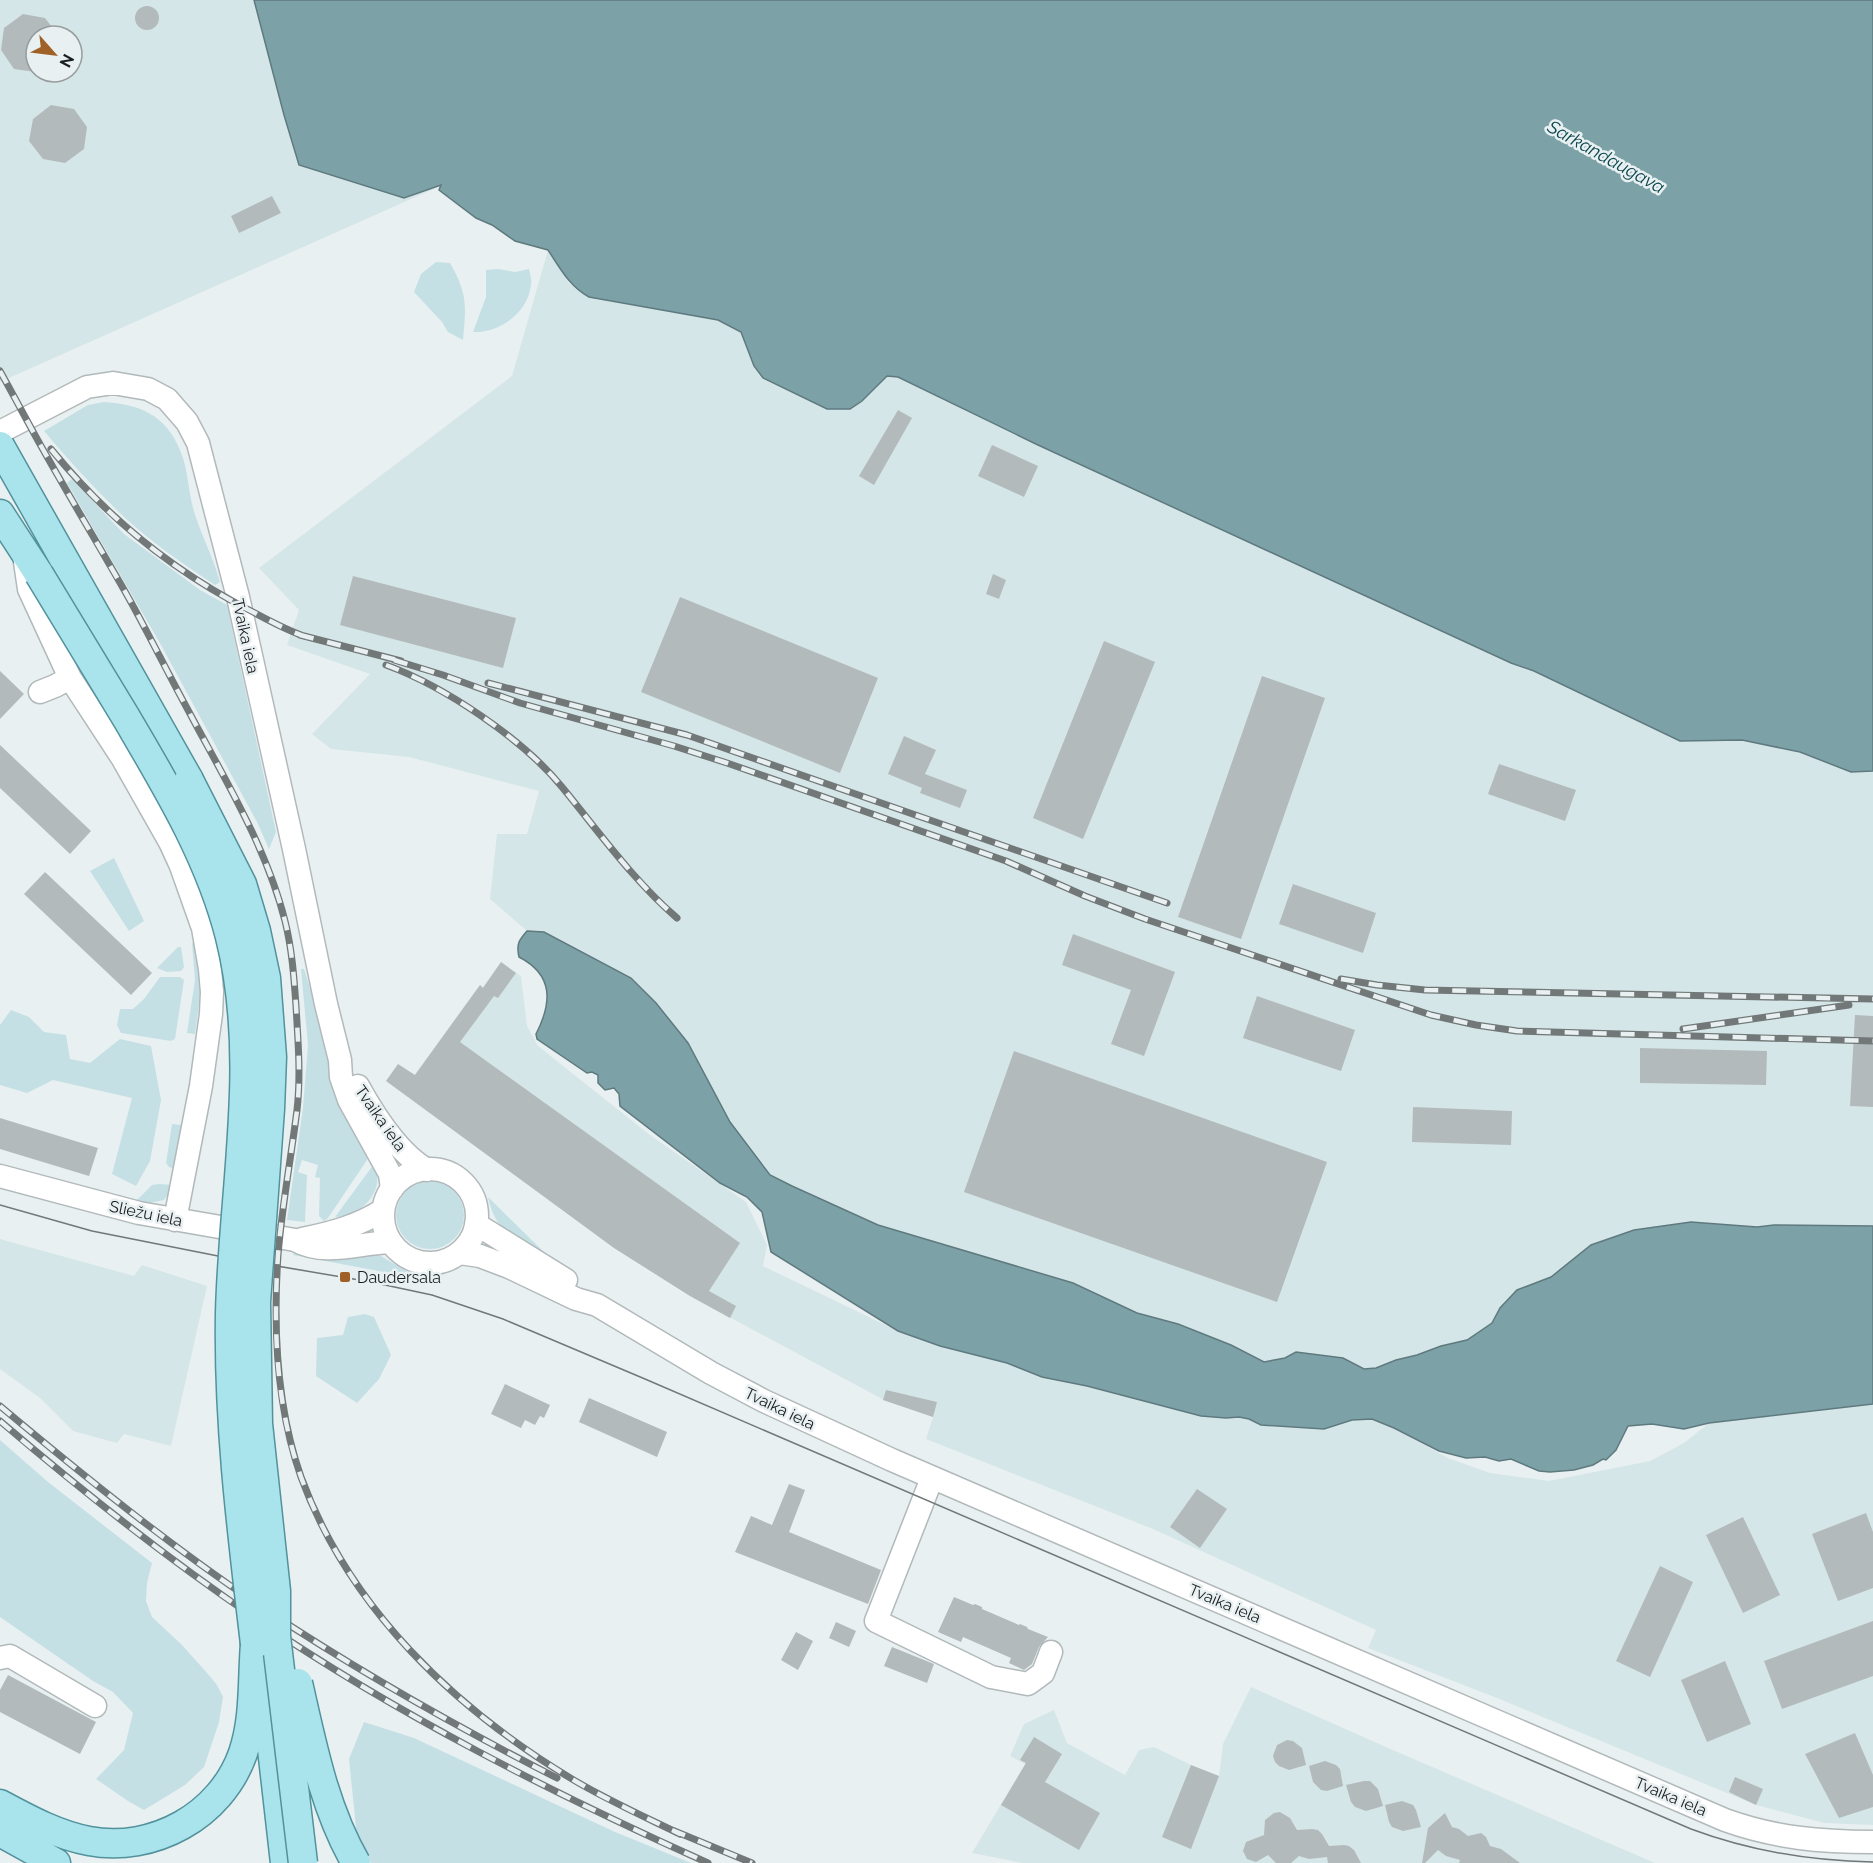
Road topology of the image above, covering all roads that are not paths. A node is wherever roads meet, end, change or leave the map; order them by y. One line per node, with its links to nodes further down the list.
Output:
1 (0, 432): 7 (street, Tvaika iela)
2 (0, 446): 19 (main road, bridge)
3 (0, 514): 4 (main road)
4 (23, 549): 5 (street); 20 (main road, bridge)
5 (70, 678): 6 (street); 12 (street)
6 (40, 692)
7 (340, 1060): 8 (street, Tvaika iela); 10 (street, Tvaika iela)
8 (427, 1170): 10 (street, Tvaika iela); 13 (street, Tvaika iela)
9 (0, 1176): 12 (street, Sliežu iela)
10 (392, 1188): 11 (street)
11 (383, 1210): 14 (street, Sliežu iela); 15 (street)
12 (175, 1220): 14 (street, Sliežu iela)
13 (476, 1224): 16 (street); 17 (street, Tvaika iela)
14 (295, 1240): 15 (street, Sliežu iela)
15 (391, 1242): 16 (street)
16 (460, 1253): 17 (street, Tvaika iela)
17 (597, 1305): 18 (street, Tvaika iela)
18 (932, 1478): 21 (street); 26 (street, Tvaika iela)
19 (276, 1591): 29 (main road, bridge); 30 (main road, bridge)
20 (255, 1644): 24 (main road); 28 (main road)
21 (1051, 1652)
22 (0, 1658): 23 (street)
23 (95, 1706)
24 (0, 1804)
25 (0, 1832): 27 (main road)
26 (1873, 1842)
27 (56, 1863)
28 (285, 1863)
29 (303, 1863)
30 (356, 1863)

